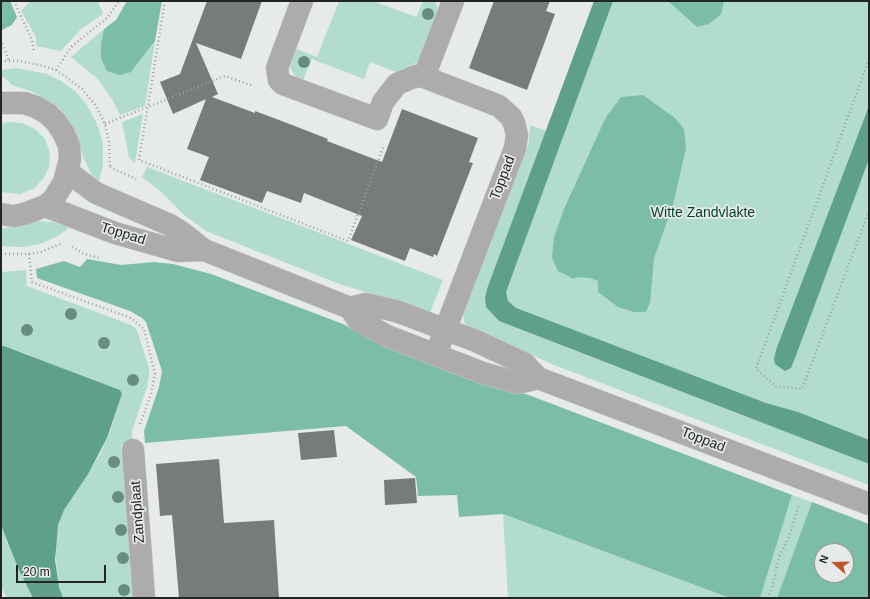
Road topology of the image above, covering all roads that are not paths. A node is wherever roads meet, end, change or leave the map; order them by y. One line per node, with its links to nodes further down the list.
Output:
1 (302, 1): 3 (street)
2 (453, 1): 3 (street)
3 (424, 77): 10 (street, Toppad)
4 (4, 100): 5 (street)
5 (68, 172): 6 (street); 8 (street, Toppad)
6 (45, 206): 7 (street); 8 (street, Toppad)
7 (1, 214)
8 (204, 250): 9 (street, Toppad)
9 (350, 308): 10 (street, Toppad); 11 (street, Toppad)
10 (445, 330): 11 (street, Toppad); 12 (street, Toppad)
11 (436, 354): 12 (street, Toppad)
12 (538, 378): 14 (street, Toppad)
13 (133, 450): 15 (street, Zandplaat)
14 (869, 504)
15 (144, 598)

